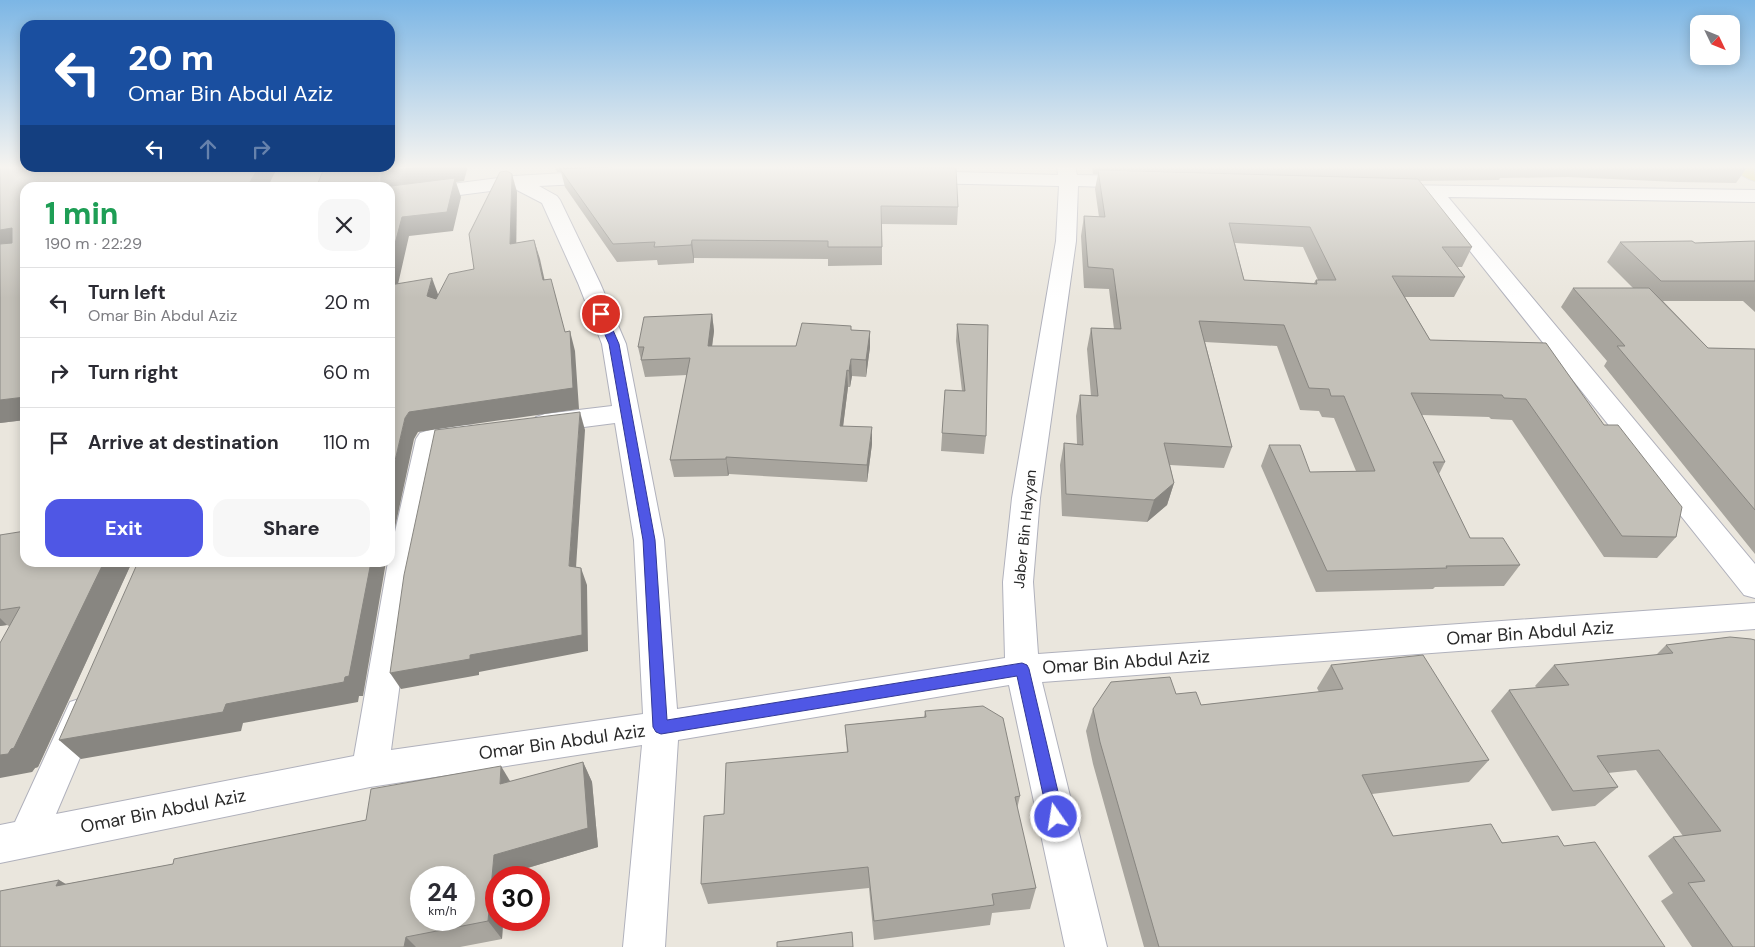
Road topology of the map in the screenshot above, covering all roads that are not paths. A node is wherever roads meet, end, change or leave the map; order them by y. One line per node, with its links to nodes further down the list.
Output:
1 (555, 210): 4 (street)
2 (1066, 210): 7 (street, Jaber Bin Hayyan)
3 (1448, 210): 5 (street)
4 (625, 413): 9 (street); 10 (street)
5 (1755, 586)
6 (1755, 616): 7 (street, Omar Bin Abdul Aziz)
7 (1022, 669): 9 (street, Omar Bin Abdul Aziz); 13 (street, Jaber Bin Hayyan)
8 (94, 687): 11 (street)
9 (661, 727): 10 (street, Omar Bin Abdul Aziz); 12 (street)
10 (370, 770): 11 (street, Omar Bin Abdul Aziz)
11 (14, 841)
12 (644, 947)
13 (1086, 947)

